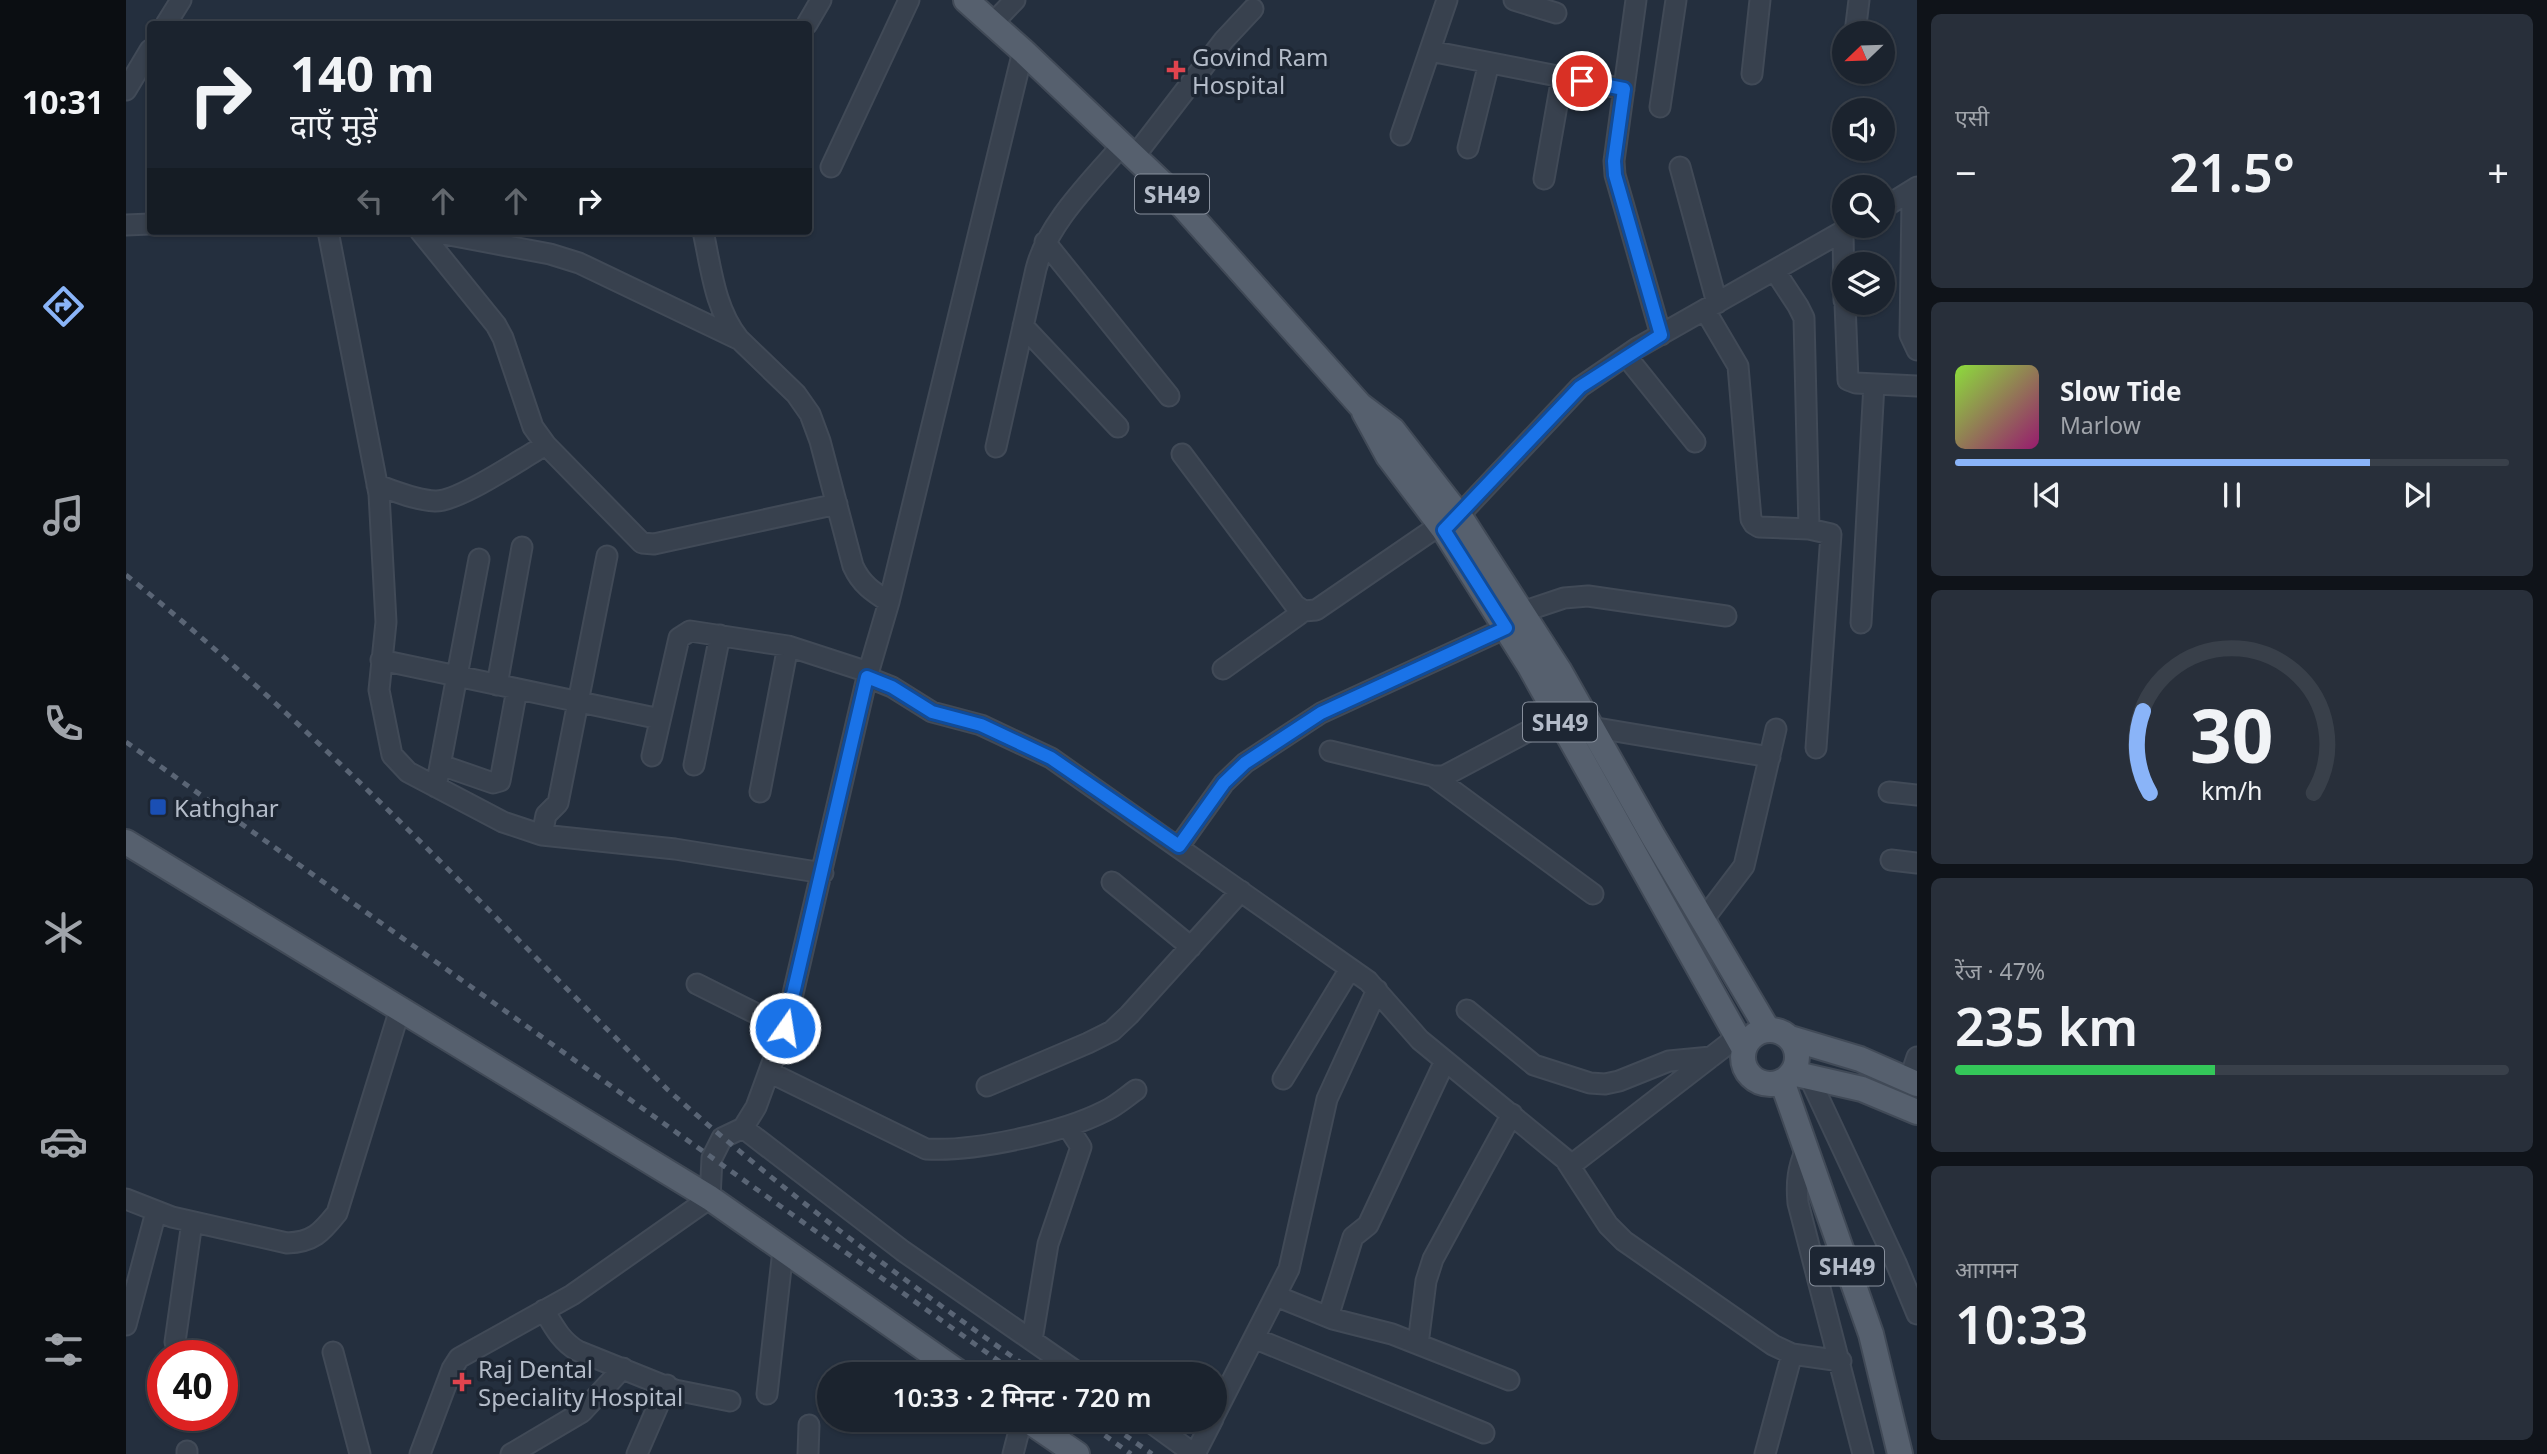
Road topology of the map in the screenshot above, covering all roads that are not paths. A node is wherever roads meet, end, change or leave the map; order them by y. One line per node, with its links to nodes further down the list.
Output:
1 (181, 0): 14 (street)
2 (821, 0): 15 (street)
3 (909, 0): 29 (street)
4 (1015, 0): 11 (street)
5 (1447, 0): 18 (street)
6 (1514, 0): 13 (street)
7 (1636, 0): 23 (street)
8 (1676, 0): 25 (street)
9 (1760, 0): 21 (street)
10 (1859, 0): 16 (street)
11 (978, 8): 17 (main road, SH49)
12 (1253, 9): 28 (street)
13 (1556, 13)
14 (168, 21)
15 (809, 21)
16 (1856, 21)
17 (1023, 51): 28 (main road, SH49); 65 (street)
18 (1430, 51): 20 (street); 26 (street)
19 (147, 55): 24 (street)
20 (1489, 63): 22 (street); 27 (street)
21 (1752, 74)
22 (1562, 77): 23 (street); 31 (street)
23 (1624, 89): 46 (street)
24 (126, 90)
25 (1660, 107)
26 (1401, 135)
27 (1468, 148)
28 (1128, 151): 41 (street); 60 (main road, SH49)
29 (831, 167)
30 (1681, 167): 43 (street)
31 (1544, 179)
32 (1912, 197): 33 (street); 48 (street)
33 (1895, 203)
34 (147, 224): 35 (street)
35 (126, 225)
36 (329, 235): 58 (street)
37 (423, 235): 55 (street)
38 (449, 235): 47 (street)
39 (703, 235): 47 (street)
40 (1832, 238): 42 (street)
41 (1045, 242): 45 (street); 52 (street)
42 (1775, 271): 43 (street); 61 (street)
43 (1711, 307): 46 (street); 61 (street)
44 (1845, 315): 50 (street)
45 (1023, 326): 53 (street); 56 (street)
46 (1661, 335): 49 (street)
47 (740, 340): 59 (street)
48 (1917, 350)
49 (1626, 356): 54 (street); 60 (street)
50 (1874, 384): 51 (street); 69 (street)
51 (1917, 386)
52 (1169, 396)
53 (1118, 428)
54 (1695, 442)
55 (546, 444): 58 (street); 59 (street)
56 (996, 447)
57 (1182, 454): 66 (street)
58 (377, 485): 72 (street)
59 (837, 504): 65 (street)
60 (1448, 523): 66 (street); 68 (main road, SH49)
61 (1809, 529): 82 (street)
62 (522, 547): 76 (street)
63 (607, 555): 77 (street)
64 (479, 559): 75 (street)
65 (888, 603): 74 (street)
66 (1304, 611): 73 (street)
67 (1726, 616): 68 (street)
68 (1514, 620): 78 (main road, SH49); 80 (main road, SH49); 95 (street)
69 (1861, 623)
70 (720, 635): 71 (street); 79 (street); 87 (street)
71 (788, 646): 74 (street); 90 (street)
72 (381, 660): 75 (street); 89 (street)
73 (1223, 669)
74 (868, 675): 95 (street); 98 (street)
75 (458, 677): 76 (street); 86 (street)
76 (507, 687): 77 (street); 86 (street)
77 (579, 702): 79 (street); 93 (street)
78 (1557, 716): 88 (street); 111 (main road, SH49)
79 (660, 719): 84 (street)
80 (1591, 727): 85 (street); 102 (main road, SH49)
81 (1776, 729): 85 (street)
82 (1816, 748)
83 (1330, 751): 88 (street)
84 (652, 756)
85 (1770, 757): 102 (street)
86 (441, 765): 89 (street)
87 (694, 765)
88 (1433, 776): 101 (street)
89 (436, 787): 93 (street)
90 (760, 792)
91 (1889, 792): 92 (street)
92 (1917, 795)
93 (542, 835): 98 (street)
94 (126, 842): 107 (main road)
95 (1179, 846): 100 (street)
96 (1891, 860): 97 (street)
97 (1917, 863)
98 (823, 873): 109 (street)
99 (1112, 882): 103 (street)
100 (1241, 891): 103 (street); 104 (street)
101 (1592, 894)
102 (1703, 920): 110 (main road, SH49)
103 (1191, 947): 118 (street)
104 (1350, 969): 106 (street); 117 (street)
105 (697, 984): 109 (street)
106 (1377, 990): 113 (street); 133 (street)
107 (400, 1009): 126 (main road); 129 (street)
108 (1467, 1010): 112 (street)
109 (785, 1028): 114 (street)
110 (1779, 1034): 111 (main road); 115 (main road); 116 (main road)
111 (1741, 1043): 112 (street); 116 (main road)
112 (1711, 1057): 125 (street)
113 (1445, 1060): 121 (street); 136 (street)
114 (769, 1072): 122 (street); 123 (street)
115 (1914, 1074)
116 (1794, 1077): 120 (main road); 124 (main road, SH49); 131 (street)
117 (1283, 1079)
118 (987, 1086)
119 (1136, 1090): 122 (street)
120 (1917, 1112)
121 (1511, 1114): 125 (street); 141 (street)
122 (1068, 1127): 140 (street)
123 (743, 1128): 126 (street); 140 (street)
124 (1806, 1149): 144 (street); 169 (main road, SH49)
125 (1570, 1166): 143 (street)
126 (710, 1198): 130 (main road); 134 (street)
127 (126, 1199): 128 (street)
128 (156, 1212): 129 (street); 137 (street)
129 (192, 1222): 139 (street)
130 (783, 1250): 145 (main road); 151 (street)
131 (1896, 1263): 132 (street); 135 (street)
132 (1917, 1268)
133 (1276, 1296): 136 (street); 138 (street)
134 (544, 1310): 147 (street); 160 (street)
135 (1917, 1314)
136 (1328, 1317): 141 (street)
137 (126, 1325)
138 (1254, 1338): 150 (street); 158 (street)
139 (175, 1340)
140 (1032, 1340): 146 (street)
141 (1418, 1344): 148 (street)
142 (333, 1352): 159 (street)
143 (1792, 1354): 144 (street); 167 (street)
144 (1840, 1361): 168 (street)
145 (944, 1362)
146 (1063, 1362)
147 (623, 1368): 149 (street); 161 (street)
148 (1509, 1380)
149 (667, 1385): 152 (street); 162 (street)
150 (1227, 1391)
151 (767, 1394)
152 (730, 1401)
153 (809, 1425): 163 (street)
154 (1020, 1432): 164 (street)
155 (1044, 1432): 165 (main road)
156 (1164, 1432): 166 (street)
157 (1206, 1432): 166 (street)
158 (1484, 1433)
159 (359, 1454)
160 (419, 1454)
161 (511, 1454)
162 (638, 1454)
163 (808, 1454)
164 (1013, 1454)
165 (1077, 1454)
166 (1194, 1454)
167 (1765, 1454)
168 (1863, 1454)
169 (1900, 1454)

